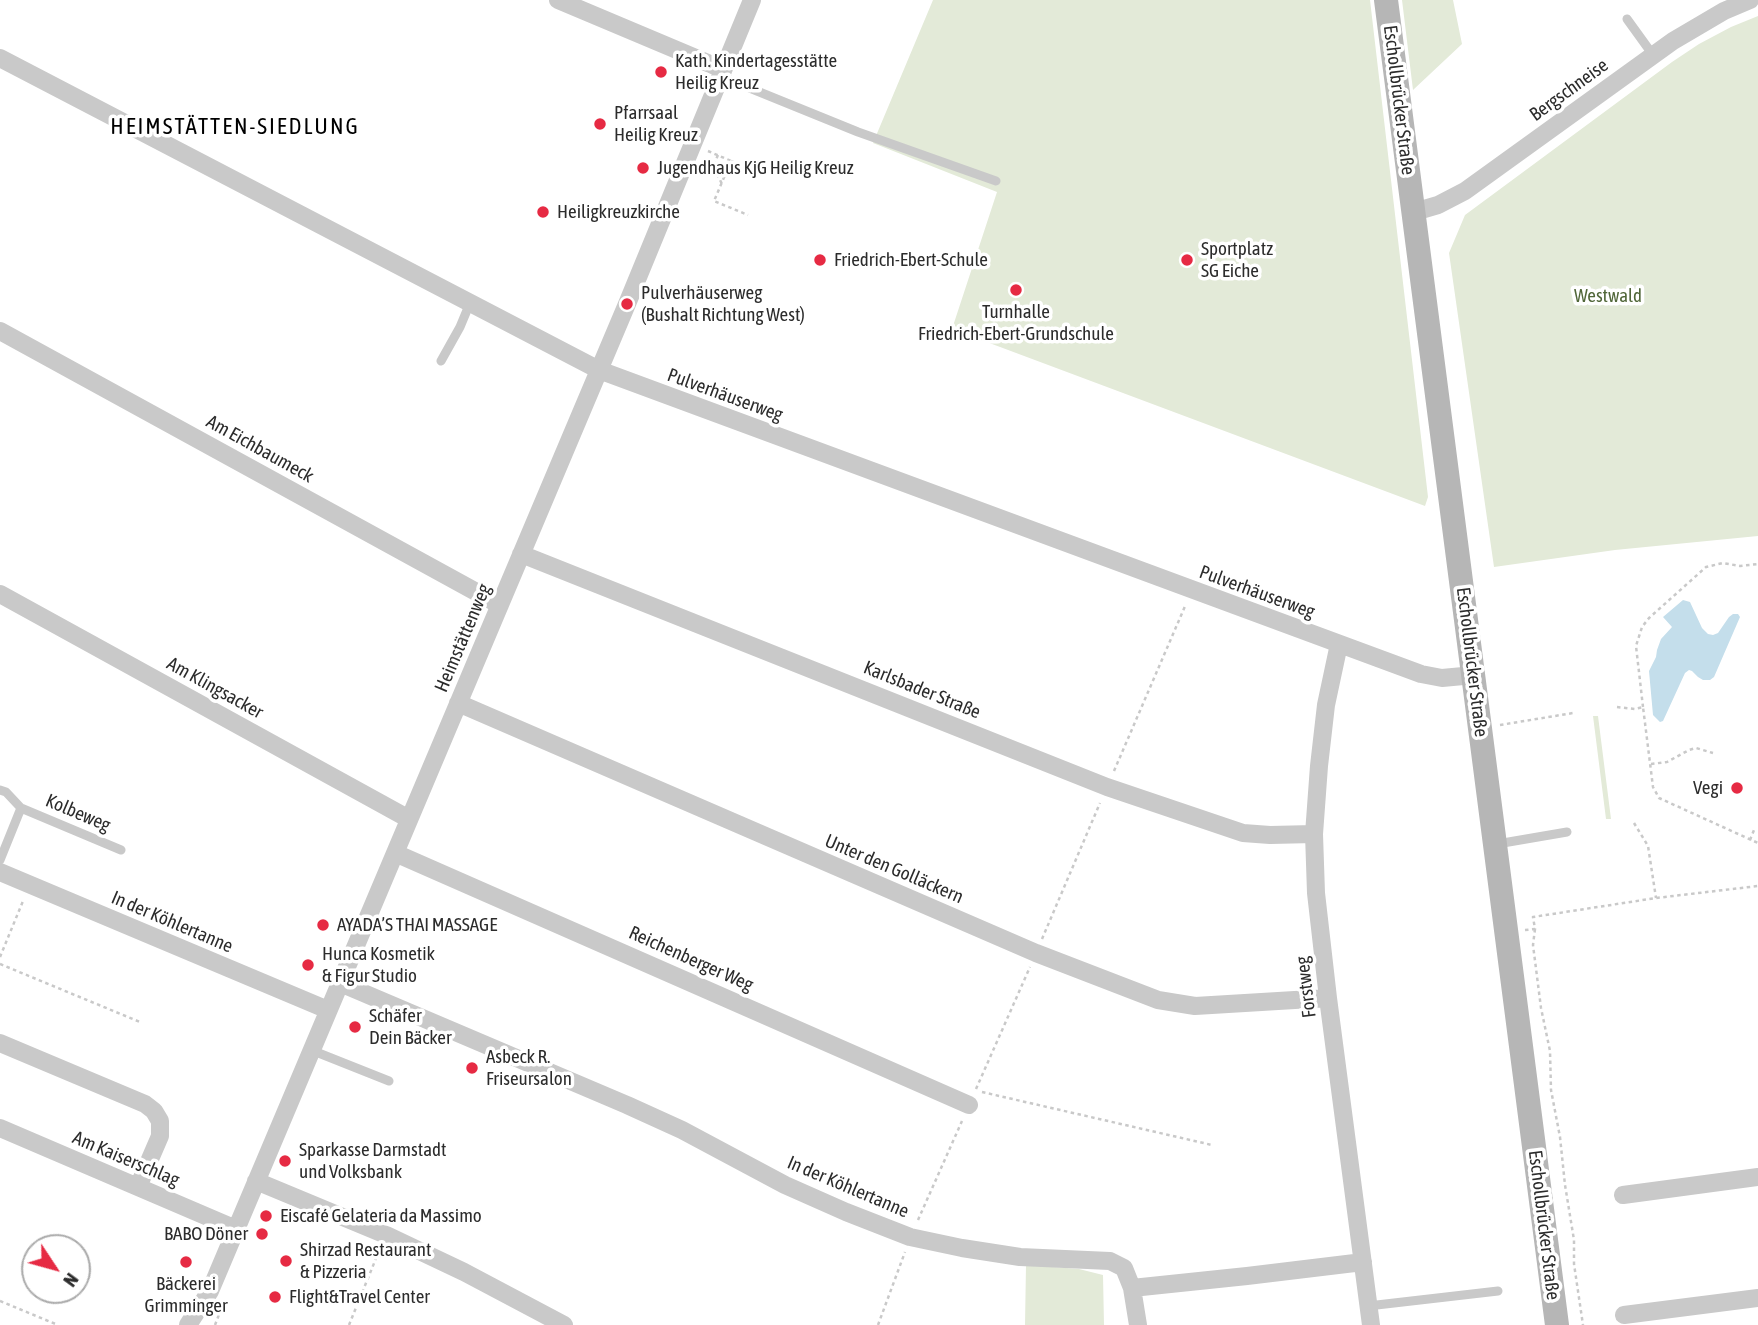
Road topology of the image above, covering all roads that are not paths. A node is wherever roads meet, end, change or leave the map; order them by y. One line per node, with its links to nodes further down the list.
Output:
1 (558, 0): 8 (street)
2 (752, 0): 8 (street, Heimstättenweg)
3 (1386, 0): 10 (main road, Eschollbrücker Straße)
4 (1750, 0): 6 (street, Bergschneise)
5 (1627, 19): 6 (lane)
6 (1653, 55): 10 (street, Bergschneise)
7 (0, 58): 11 (street, Pulverhäuserweg)
8 (721, 73): 9 (lane); 14 (street, Heimstättenweg)
9 (996, 181)
10 (1414, 212): 19 (main road, Eschollbrücker Straße)
11 (470, 303): 13 (lane); 14 (street, Pulverhäuserweg)
12 (0, 331): 17 (street, Am Eichbaumeck)
13 (441, 362)
14 (599, 370): 15 (street, Heimstättenweg); 18 (street, Pulverhäuserweg)
15 (521, 554): 17 (street, Heimstättenweg); 25 (street, Karlsbader Straße)
16 (0, 594): 23 (street, Am Klingsacker)
17 (500, 605): 20 (street, Heimstättenweg)
18 (1339, 644): 19 (street, Pulverhäuserweg); 25 (street, Forstweg)
19 (1474, 675): 26 (main road, Eschollbrücker Straße)
20 (458, 703): 23 (street, Heimstättenweg); 32 (street, Unter den Golläckern)
21 (0, 790): 22 (lane, Kolbeweg)
22 (21, 808): 27 (lane, Kolbeweg); 29 (lane, Kolbeweg)
23 (409, 819): 28 (street, Heimstättenweg)
24 (1567, 832): 26 (lane)
25 (1314, 834): 32 (street, Forstweg)
26 (1495, 844): 56 (main road, Eschollbrücker Straße)
27 (121, 850)
28 (395, 853): 31 (street, Heimstättenweg); 37 (street, Reichenberger Weg)
29 (0, 860)
30 (0, 873): 33 (street, In der Köhlertanne)
31 (340, 983): 33 (street, Heimstättenweg); 45 (street, In der Köhlertanne)
32 (1328, 998): 44 (street, Forstweg)
33 (328, 1010): 35 (street, Heimstättenweg)
34 (0, 1042): 41 (street)
35 (311, 1050): 36 (lane); 40 (street, Heimstättenweg)
36 (389, 1081)
37 (972, 1098)
38 (0, 1128): 41 (street, Am Kaiserschlag)
39 (1758, 1177): 42 (street)
40 (256, 1181): 43 (street, Heimstättenweg); 53 (street)
41 (138, 1186): 43 (street, Am Kaiserschlag)
42 (1623, 1195)
43 (236, 1228): 47 (street, Heimstättenweg)
44 (1363, 1262): 45 (street); 49 (street, Forstweg)
45 (1132, 1288): 54 (street)
46 (1498, 1291): 49 (lane)
47 (209, 1292): 51 (street, Heimstättenweg); 52 (street, Heimstättenweg)
48 (1758, 1298): 50 (street)
49 (1368, 1306): 55 (street, Forstweg)
50 (1623, 1315)
51 (188, 1325)
52 (200, 1325)
53 (565, 1325)
54 (1138, 1325)
55 (1371, 1325)
56 (1557, 1325)

